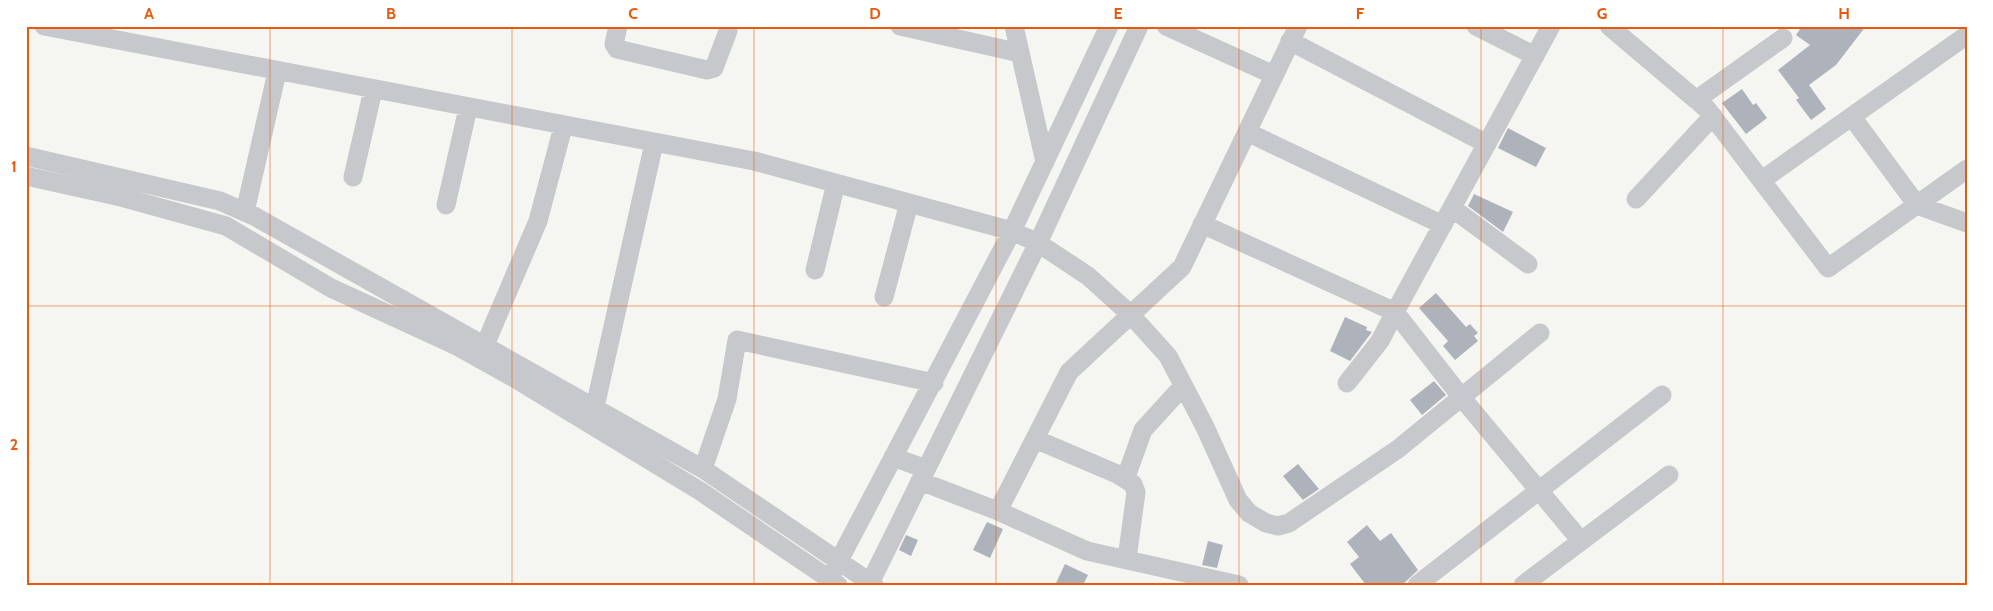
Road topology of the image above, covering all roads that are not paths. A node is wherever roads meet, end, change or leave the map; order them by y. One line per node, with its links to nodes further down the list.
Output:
1 (44, 26): 17 (street)
2 (618, 26): 3 (street)
3 (727, 26)
4 (900, 26): 15 (street)
5 (1014, 26): 15 (street)
6 (1108, 26): 29 (street)
7 (1139, 26): 45 (street)
8 (1166, 26): 18 (street)
9 (1476, 26): 16 (street)
10 (1551, 26): 16 (street)
11 (1616, 29): 20 (street)
12 (1294, 34): 18 (street); 27 (street)
13 (1967, 35): 23 (street)
14 (1783, 38): 20 (street)
15 (1020, 53): 29 (street)
16 (1535, 56): 27 (street)
17 (277, 72): 19 (street); 40 (street)
18 (1274, 75): 25 (street)
19 (372, 90): 21 (street); 32 (street)
20 (1696, 100): 22 (street)
21 (468, 108): 24 (street); 37 (street)
22 (1713, 116): 33 (street); 35 (street)
23 (1852, 117): 33 (street); 38 (street)
24 (563, 127): 26 (street); 52 (street)
25 (1247, 132): 42 (street); 43 (street)
26 (654, 143): 34 (street); 58 (street)
27 (1487, 144): 39 (street)
28 (26, 156): 40 (street)
29 (1045, 162): 44 (street)
30 (1967, 169): 38 (street)
31 (26, 176): 70 (street)
32 (354, 177)
33 (1762, 180): 38 (street)
34 (836, 183): 36 (street); 47 (street)
35 (1636, 200)
36 (909, 203): 44 (street); 48 (street)
37 (446, 205)
38 (1917, 205): 41 (street)
39 (1452, 208): 43 (street); 46 (street)
40 (245, 212): 52 (street)
41 (1967, 223)
42 (1202, 224): 49 (street); 50 (street)
43 (1443, 225): 49 (street)
44 (1012, 231): 45 (street); 53 (street)
45 (1038, 243): 50 (street); 62 (street)
46 (1528, 264)
47 (815, 270)
48 (884, 297)
49 (1395, 312): 54 (street); 57 (street)
50 (1130, 314): 55 (street); 59 (street)
51 (1540, 333): 57 (street)
52 (486, 344): 58 (street)
53 (934, 383): 60 (street); 61 (street)
54 (1347, 383)
55 (1183, 386): 57 (street); 64 (street)
56 (1662, 395): 65 (street)
57 (1462, 398): 65 (street)
58 (595, 407): 61 (street)
59 (1035, 439): 64 (street); 66 (street)
60 (894, 457): 62 (street); 69 (street)
61 (703, 469): 69 (street)
62 (923, 475): 66 (street); 71 (street)
63 (1669, 475): 67 (street)
64 (1126, 478): 68 (street)
65 (1540, 491): 67 (street); 73 (street)
66 (998, 511): 68 (street)
67 (1582, 541): 74 (street)
68 (1127, 559): 72 (street)
69 (840, 560): 70 (street); 71 (street)
70 (831, 583)
71 (871, 584)
72 (1239, 585)
73 (1416, 585)
74 (1523, 585)

